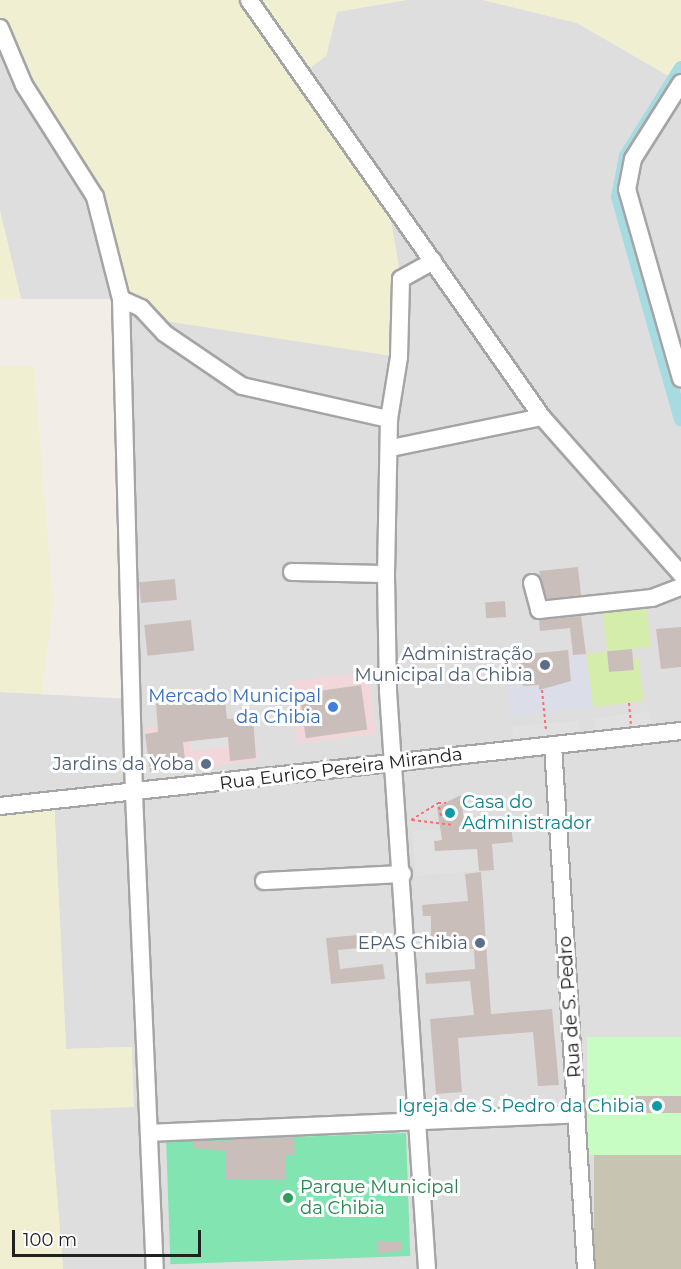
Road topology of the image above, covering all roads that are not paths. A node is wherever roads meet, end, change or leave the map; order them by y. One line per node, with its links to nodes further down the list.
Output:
1 (249, 0): 4 (street)
2 (0, 28): 5 (street)
3 (681, 83): 6 (street)
4 (433, 261): 7 (street); 8 (street)
5 (121, 299): 8 (street); 18 (street)
6 (681, 378)
7 (542, 417): 9 (street); 12 (street)
8 (389, 419): 9 (street)
9 (391, 448): 11 (street)
10 (292, 572): 11 (street)
11 (386, 574): 17 (street)
12 (681, 574)
13 (532, 583): 14 (street)
14 (681, 587)
15 (681, 731): 16 (street, Rua Eurico Pereira Miranda)
16 (550, 745): 17 (street, Rua Eurico Pereira Miranda); 22 (street, Rua de S. Pedro)
17 (394, 762): 18 (street, Rua Eurico Pereira Miranda); 20 (street)
18 (134, 794): 19 (street, Rua Eurico Pereira Miranda); 24 (street)
19 (0, 806)
20 (403, 874): 21 (street); 23 (street)
21 (264, 881)
22 (577, 1114): 23 (street); 27 (street, Rua de S. Pedro)
23 (418, 1123): 24 (street); 26 (street)
24 (149, 1132): 25 (street)
25 (155, 1269)
26 (427, 1269)
27 (585, 1269)

